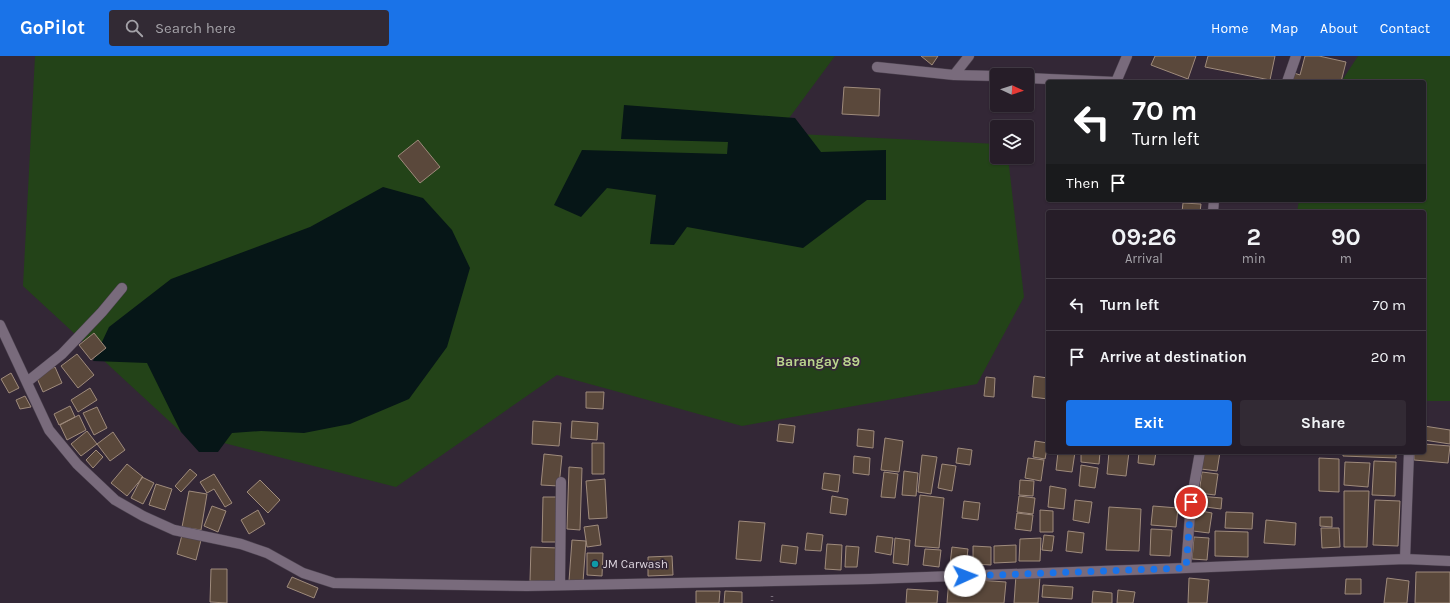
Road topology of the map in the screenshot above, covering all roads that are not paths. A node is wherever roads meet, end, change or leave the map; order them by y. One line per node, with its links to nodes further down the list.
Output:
1 (969, 56): 5 (street)
2 (1127, 56): 9 (street)
3 (1296, 56): 10 (street)
4 (877, 67): 5 (street)
5 (954, 74): 6 (street)
6 (990, 76)
7 (1034, 78): 8 (street)
8 (1071, 80)
9 (1116, 80)
10 (1288, 80)
11 (122, 288): 13 (street)
12 (0, 325): 13 (street)
13 (27, 382): 20 (street)
14 (1200, 454): 19 (street)
15 (1409, 454): 17 (street)
16 (561, 482): 20 (street)
17 (1405, 559): 18 (street); 19 (street)
18 (1450, 562)
19 (1186, 568): 20 (street)
20 (560, 585)

